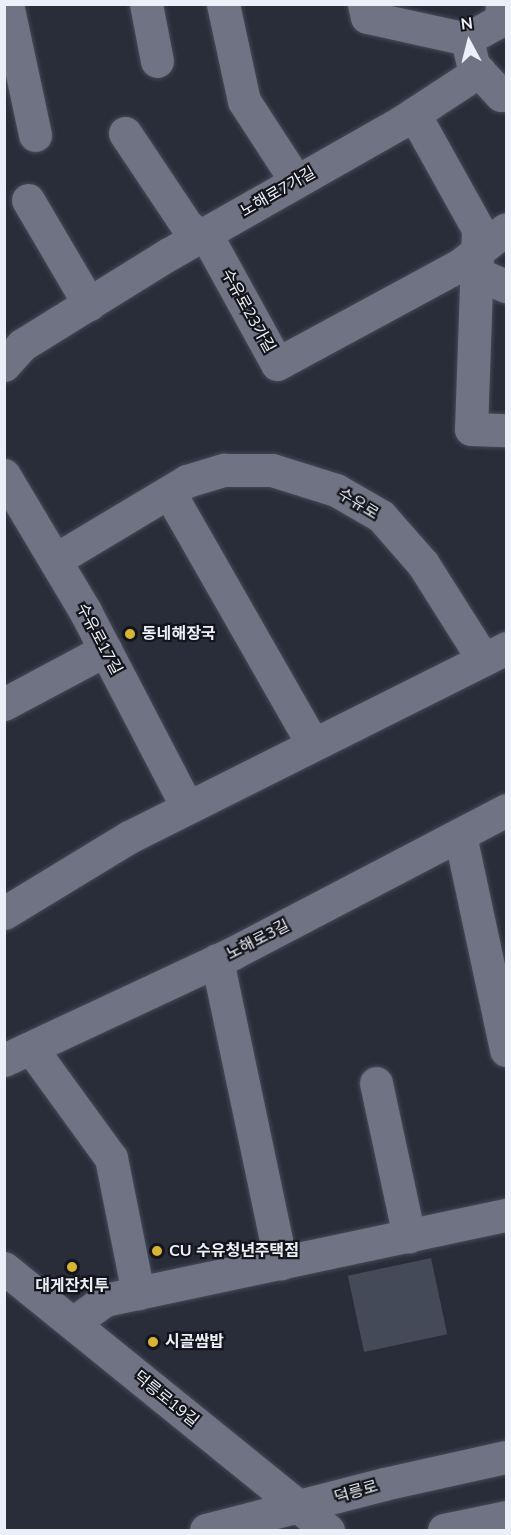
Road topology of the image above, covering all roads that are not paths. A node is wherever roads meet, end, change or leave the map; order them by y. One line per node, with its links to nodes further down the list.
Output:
1 (7, 4): 12 (street)
2 (146, 4): 7 (street)
3 (223, 4): 13 (street)
4 (364, 4): 6 (street)
5 (502, 4): 6 (street)
6 (467, 39): 8 (street)
7 (157, 61)
8 (478, 71): 9 (street); 10 (street, 노해로7가길)
9 (507, 92)
10 (414, 114): 13 (street, 노해로7가길); 17 (street)
11 (125, 133): 16 (street, 수유로23가길)
12 (35, 135)
13 (296, 181): 16 (street, 노해로7가길)
14 (28, 200): 19 (street)
15 (507, 229): 17 (street, 수유로23가길)
16 (203, 235): 17 (street, 수유로23가길); 19 (street, 노해로7가길)
17 (475, 263): 18 (street); 21 (street)
18 (507, 286)
19 (89, 304): 20 (street, 노해로7가길)
20 (4, 365)
21 (507, 430)
22 (4, 475): 24 (street, 수유로17길)
23 (169, 492): 24 (street, 수유로); 26 (street, 수유로); 28 (street)
24 (55, 560): 25 (street, 수유로17길)
25 (105, 650): 27 (street); 29 (street, 수유로17길)
26 (495, 653): 28 (street, 수유로)
27 (4, 704)
28 (312, 743): 29 (street, 수유로)
29 (187, 807): 32 (street, 수유로)
30 (507, 810): 31 (street, 노해로3길)
31 (460, 835): 33 (street, 노해로3길); 34 (street)
32 (4, 913)
33 (217, 960): 35 (street, 노해로3길); 39 (street)
34 (507, 1050)
35 (18, 1054): 41 (street)
36 (376, 1083): 38 (street)
37 (507, 1215): 38 (street)
38 (409, 1237): 39 (street)
39 (281, 1263): 41 (street)
40 (4, 1268): 42 (street, 덕릉로19길)
41 (138, 1293): 42 (street)
42 (73, 1323): 44 (street, 덕릉로19길)
43 (507, 1457): 44 (street, 덕릉로)
44 (299, 1508): 46 (street, 덕릉로); 47 (street, 덕릉로19길)
45 (507, 1517): 48 (street)
46 (206, 1530)
47 (327, 1530)
48 (444, 1530)

